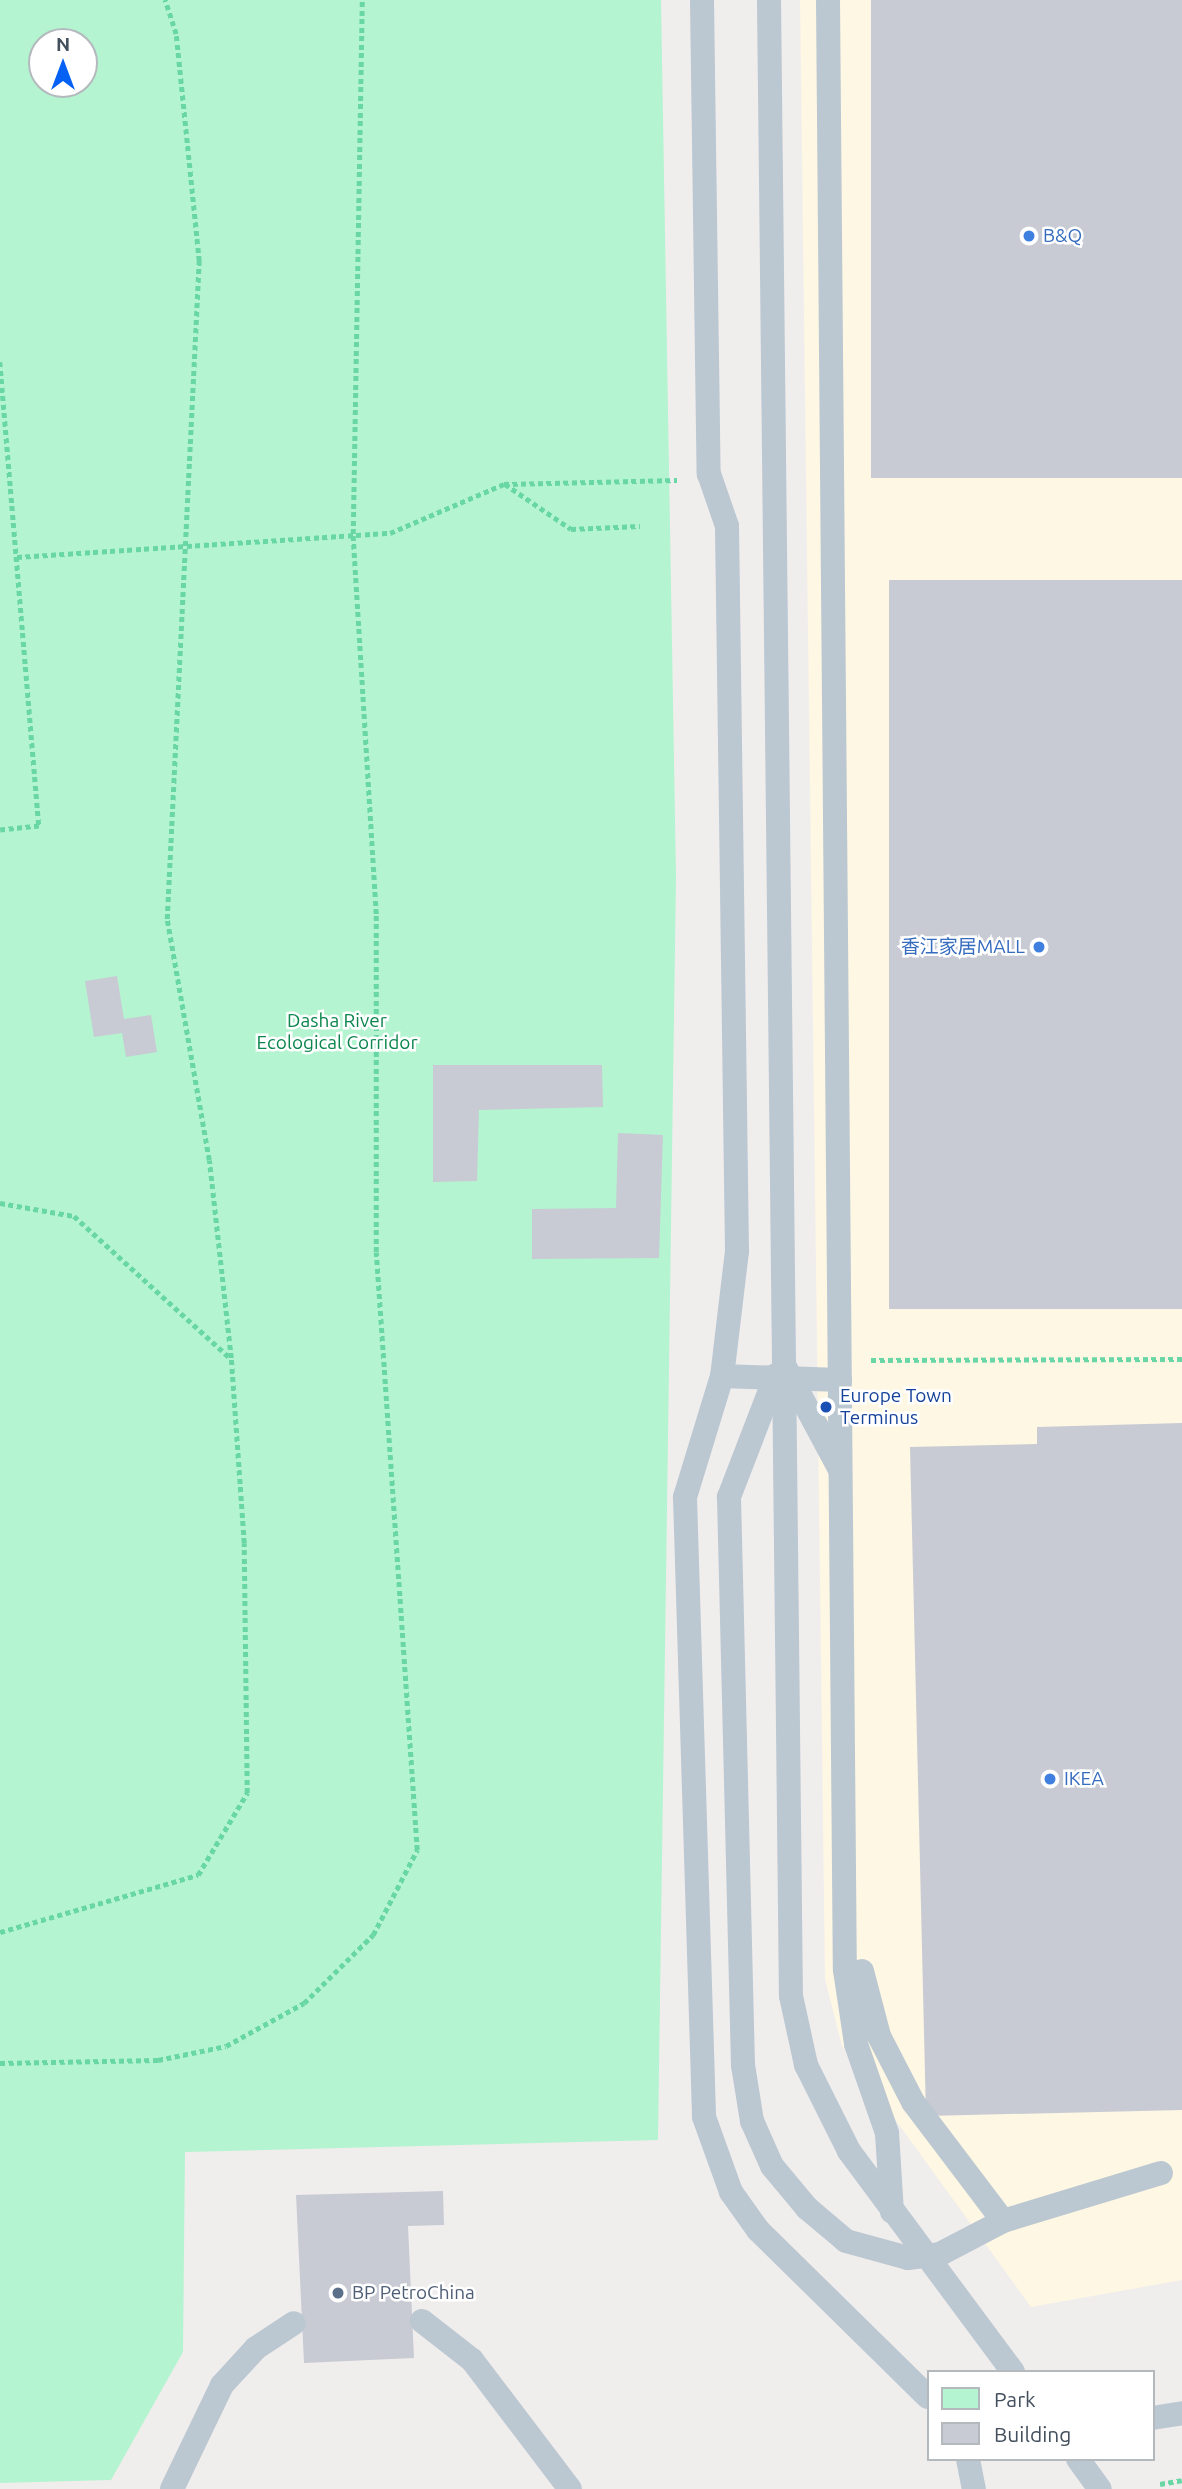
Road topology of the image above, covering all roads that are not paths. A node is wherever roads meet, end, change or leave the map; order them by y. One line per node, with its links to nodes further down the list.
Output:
1 (702, 0): 6 (lane)
2 (769, 0): 4 (lane)
3 (828, 0): 5 (lane)
4 (782, 1361): 8 (lane); 9 (lane); 9 (lane)
5 (840, 1371): 6 (lane); 8 (lane)
6 (722, 1376): 13 (lane)
7 (1161, 2173): 9 (lane)
8 (892, 2214): 12 (lane)
9 (1003, 2221)
10 (422, 2321): 19 (lane)
11 (294, 2323): 18 (lane)
12 (1011, 2370)
13 (926, 2395)
14 (1182, 2413): 15 (lane)
15 (1154, 2418)
16 (968, 2461): 20 (lane)
17 (1079, 2461): 21 (lane)
18 (172, 2489)
19 (570, 2489)
20 (974, 2489)
21 (1100, 2489)

